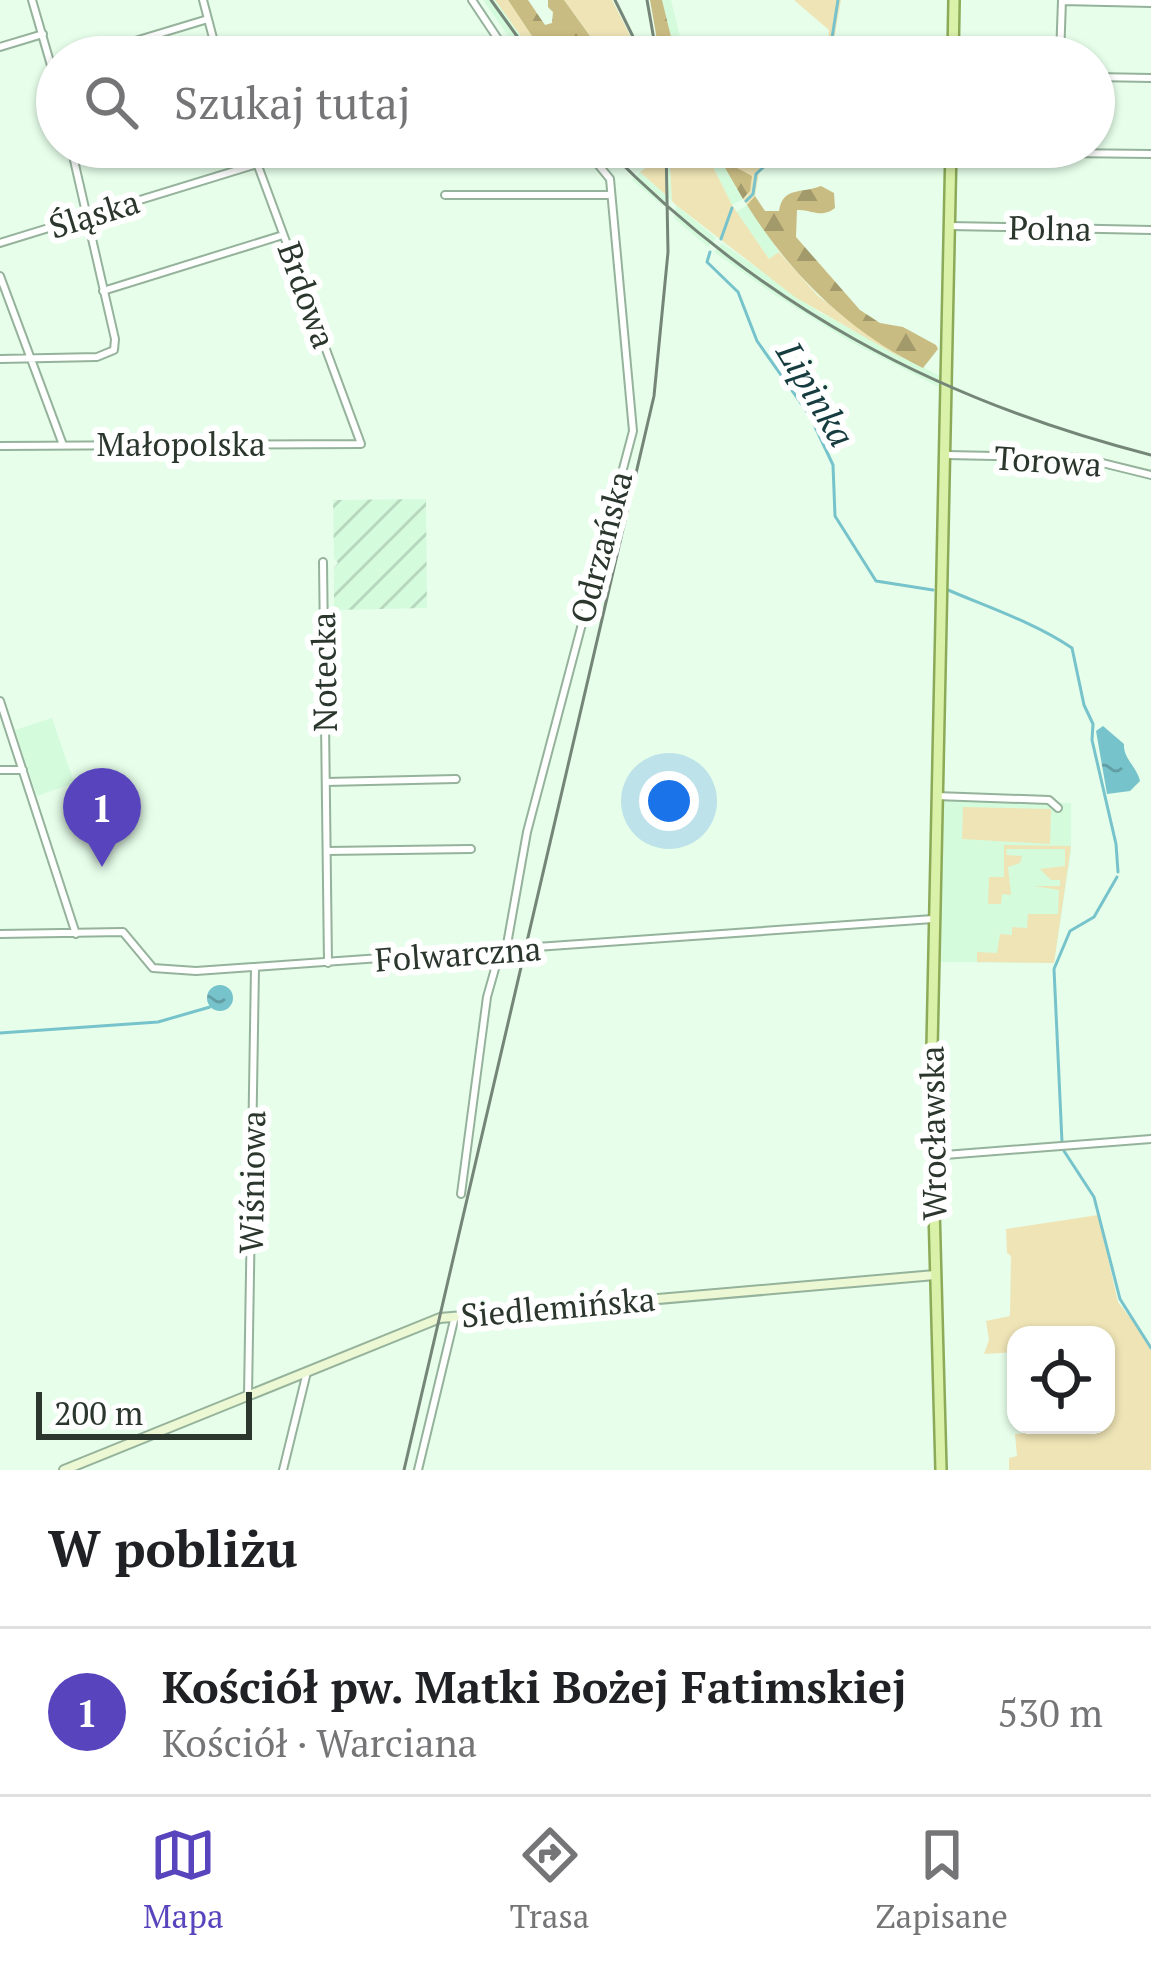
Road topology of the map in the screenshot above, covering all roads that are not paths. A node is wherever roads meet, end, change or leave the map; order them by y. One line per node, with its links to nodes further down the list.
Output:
1 (32, 0): 8 (street)
2 (203, 0): 7 (street)
3 (472, 0): 13 (street)
4 (954, 0): 14 (main road)
5 (1062, 0): 6 (street); 15 (street)
6 (1148, 2)
7 (208, 19): 11 (street); 12 (street)
8 (43, 34): 10 (street)
9 (36, 36): 16 (street)
10 (36, 36)
11 (152, 36)
12 (212, 36)
13 (496, 36)
14 (953, 36)
15 (1061, 36)
16 (0, 47)
17 (1115, 77): 18 (street)
18 (1151, 78)
19 (1115, 153): 20 (street)
20 (1151, 154)
21 (76, 168): 28 (street)
22 (244, 168): 28 (street, Śląska)
23 (259, 168): 31 (street, Brdowa)
24 (601, 168): 27 (street, Odrzańska)
25 (950, 168): 29 (main road, Wrocławska)
26 (445, 195): 27 (street)
27 (610, 195): 55 (street, Odrzańska)
28 (86, 215): 32 (street, Śląska); 34 (street)
29 (949, 226): 30 (street, Polna); 40 (main road, Wrocławska)
30 (1151, 230)
31 (284, 235): 34 (street); 37 (street, Brdowa)
32 (0, 243)
33 (0, 276): 35 (street)
34 (103, 291): 35 (street)
35 (31, 358): 36 (street); 38 (street)
36 (0, 359)
37 (361, 443): 38 (street, Małopolska)
38 (63, 445): 39 (street, Małopolska)
39 (0, 446)
40 (943, 455): 41 (street, Torowa); 48 (main road, Wrocławska)
41 (1151, 475)
42 (323, 562): 47 (street, Notecka)
43 (0, 701): 45 (street)
44 (0, 770): 45 (street)
45 (23, 770): 54 (street)
46 (456, 779): 47 (street)
47 (326, 782): 51 (street, Notecka)
48 (936, 796): 49 (street); 52 (main road, Wrocławska)
49 (1058, 808)
50 (472, 849): 51 (street)
51 (327, 850): 56 (street, Notecka)
52 (933, 919): 55 (street, Folwarczna); 59 (main road, Wrocławska)
53 (0, 934): 54 (street, Folwarczna)
54 (76, 934): 57 (street, Folwarczna)
55 (502, 950): 56 (street, Folwarczna); 60 (street, Odrzańska)
56 (328, 963): 57 (street, Folwarczna)
57 (255, 968): 64 (street, Wiśniowa)
58 (1151, 1138): 59 (street)
59 (932, 1156): 61 (main road, Wrocławska)
60 (461, 1194)
61 (935, 1274): 62 (street, Siedlemińska); 68 (main road, Wrocławska)
62 (455, 1316): 63 (street, Siedlemińska); 67 (street)
63 (307, 1372): 64 (street, Siedlemińska); 66 (street)
64 (248, 1396): 65 (street, Siedlemińska)
65 (64, 1470)
66 (283, 1470)
67 (418, 1470)
68 (941, 1470)

